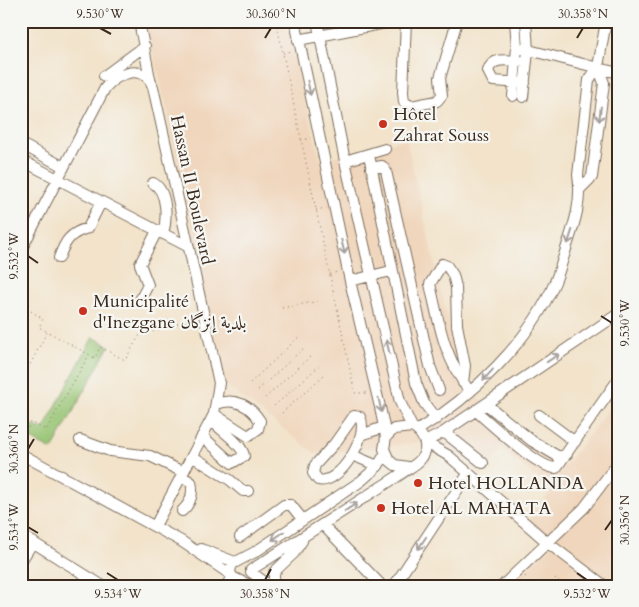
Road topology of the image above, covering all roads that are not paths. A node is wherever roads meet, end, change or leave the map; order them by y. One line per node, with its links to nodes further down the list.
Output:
1 (139, 21): 12 (street, Hassan II Boulevard)
2 (295, 21): 11 (street)
3 (360, 21): 10 (street)
4 (396, 21): 10 (street)
5 (406, 21): 6 (street)
6 (457, 21)
7 (515, 21): 13 (street)
8 (526, 21): 14 (street)
9 (606, 21): 17 (street)
10 (318, 29): 11 (street); 27 (street)
11 (298, 37): 40 (street, one-way to 40)
12 (145, 46): 19 (street); 20 (street, Hassan II Boulevard)
13 (517, 47): 14 (street); 15 (street)
14 (528, 51): 16 (street); 17 (street)
15 (515, 62): 16 (street); 21 (street); 21 (street)
16 (527, 62): 21 (street)
17 (598, 68): 18 (street); 32 (street); 32 (street, one-way to 32)
18 (618, 73)
19 (104, 76)
20 (150, 79): 28 (street); 35 (street, Hassan II Boulevard)
21 (519, 83): 22 (street)
22 (518, 96)
23 (21, 144): 28 (street)
24 (385, 150): 25 (street)
25 (369, 155): 27 (street); 29 (street)
26 (21, 160): 30 (street)
27 (345, 161): 39 (street)
28 (64, 167): 30 (street)
29 (371, 168): 38 (street); 45 (street)
30 (58, 180): 33 (street); 36 (street)
31 (153, 183): 34 (street)
32 (580, 189): 44 (street, one-way to 44)
33 (101, 202): 34 (street); 37 (street)
34 (160, 232): 35 (street); 41 (street)
35 (187, 246): 48 (street, Hassan II Boulevard)
36 (21, 250)
37 (59, 258)
38 (391, 271): 39 (street); 50 (street)
39 (371, 276): 40 (street); 51 (street, one-way to 39)
40 (350, 281): 52 (street, one-way to 52)
41 (139, 302)
42 (618, 314): 46 (street, one-way to 42)
43 (618, 380): 58 (street)
44 (467, 388): 44 (street); 50 (street)
45 (439, 390)
46 (486, 404): 47 (street); 61 (street)
47 (476, 411): 53 (street); 61 (street)
48 (214, 413): 55 (street, Hassan II Boulevard); 55 (street)
49 (539, 415): 58 (street)
50 (436, 419): 51 (street)
51 (415, 428): 52 (street); 57 (street)
52 (385, 432): 54 (street); 60 (street)
53 (444, 432): 57 (street); 64 (street)
54 (361, 434): 63 (street); 63 (street)
55 (202, 436): 62 (street, Hassan II Boulevard)
56 (80, 440): 68 (street)
57 (425, 442): 67 (street); 69 (street)
58 (575, 442): 61 (street)
59 (21, 454): 74 (street)
60 (385, 454): 66 (street); 67 (street)
61 (567, 454)
62 (192, 456): 68 (street, Hassan II Boulevard); 70 (street)
63 (352, 456): 66 (street)
64 (484, 463)
65 (618, 463): 80 (street)
66 (378, 466): 72 (street)
67 (408, 467): 73 (street, one-way to 67)
68 (182, 474): 71 (street); 74 (street, Hassan II Boulevard)
69 (468, 474): 80 (street); 90 (street, one-way to 90)
70 (248, 491)
71 (182, 511)
72 (302, 519): 76 (street); 82 (street, one-way to 82)
73 (323, 525): 77 (street); 89 (street)
74 (155, 526): 79 (street)
75 (21, 535): 78 (street)
76 (240, 538)
77 (304, 538): 83 (street); 88 (street)
78 (33, 542): 81 (street); 86 (street)
79 (181, 542): 82 (street); 84 (street)
80 (548, 543): 91 (street); 92 (street)
81 (21, 561)
82 (237, 561): 83 (street); 84 (street)
83 (251, 571): 85 (street); 87 (street)
84 (229, 579): 85 (street)
85 (247, 584)
86 (103, 586)
87 (270, 586)
88 (274, 586)
89 (382, 586)
90 (394, 586)
91 (502, 586)
92 (605, 586)

